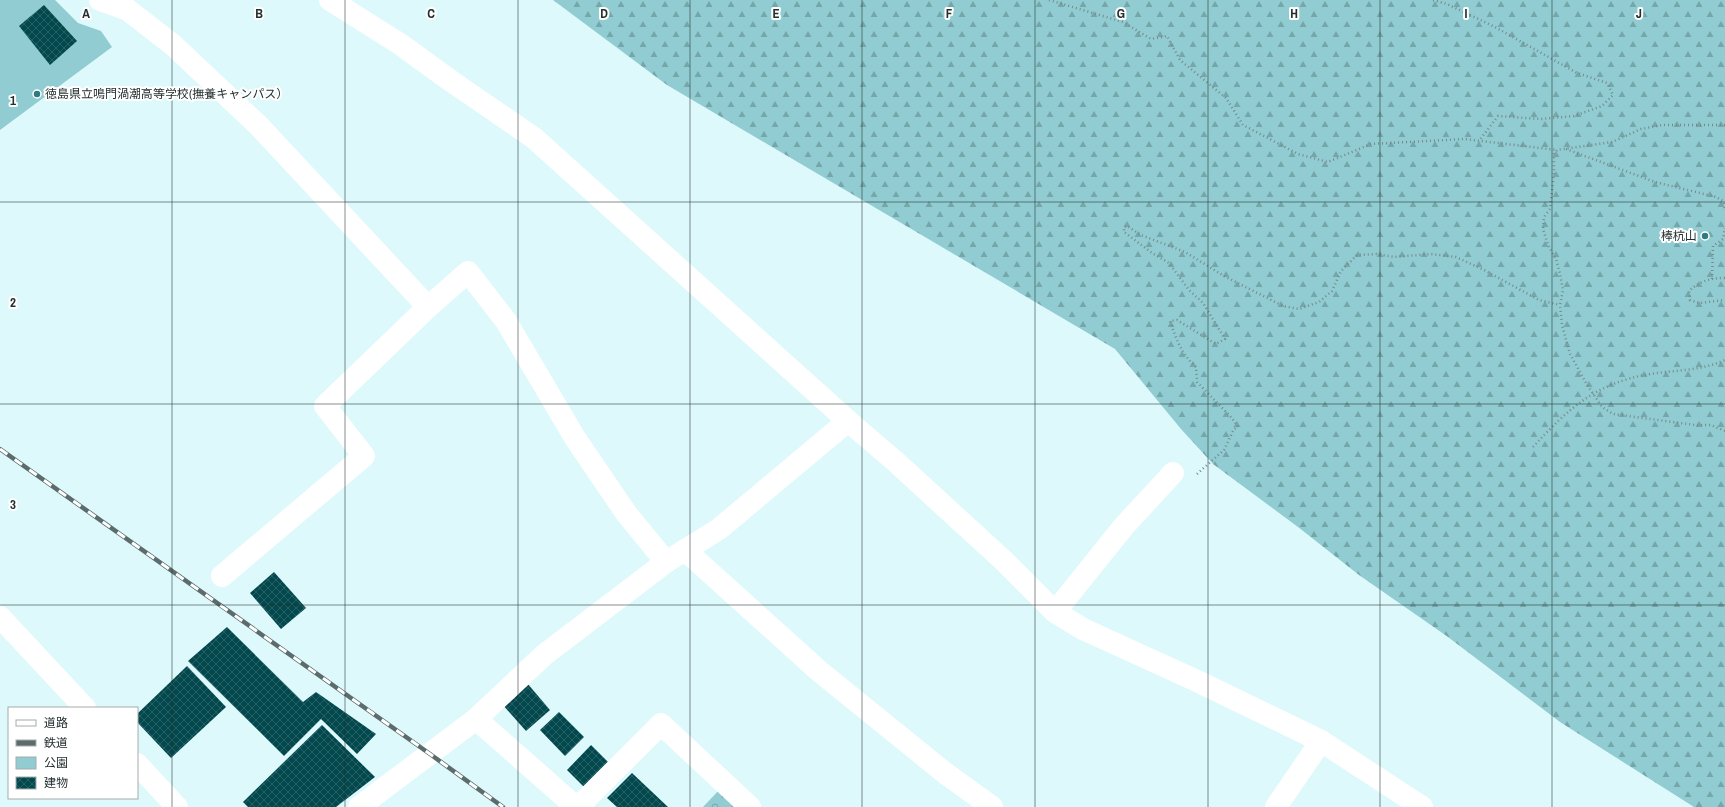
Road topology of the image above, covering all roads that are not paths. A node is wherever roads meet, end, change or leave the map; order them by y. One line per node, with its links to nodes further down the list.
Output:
1 (100, 0): 3 (street)
2 (330, 0): 4 (street)
3 (428, 307): 7 (street); 8 (street)
4 (848, 421): 6 (street); 9 (street)
5 (1173, 473): 9 (street)
6 (685, 550): 7 (street); 19 (street)
7 (666, 562): 12 (street)
8 (222, 576)
9 (1055, 612): 13 (street)
10 (0, 617): 11 (street)
11 (84, 707)
12 (476, 719): 16 (street); 17 (street)
13 (1321, 741): 20 (street); 21 (street)
14 (138, 765): 15 (street)
15 (177, 807)
16 (359, 807)
17 (577, 807): 18 (street)
18 (750, 807)
19 (992, 807)
20 (1276, 807)
21 (1422, 807)

